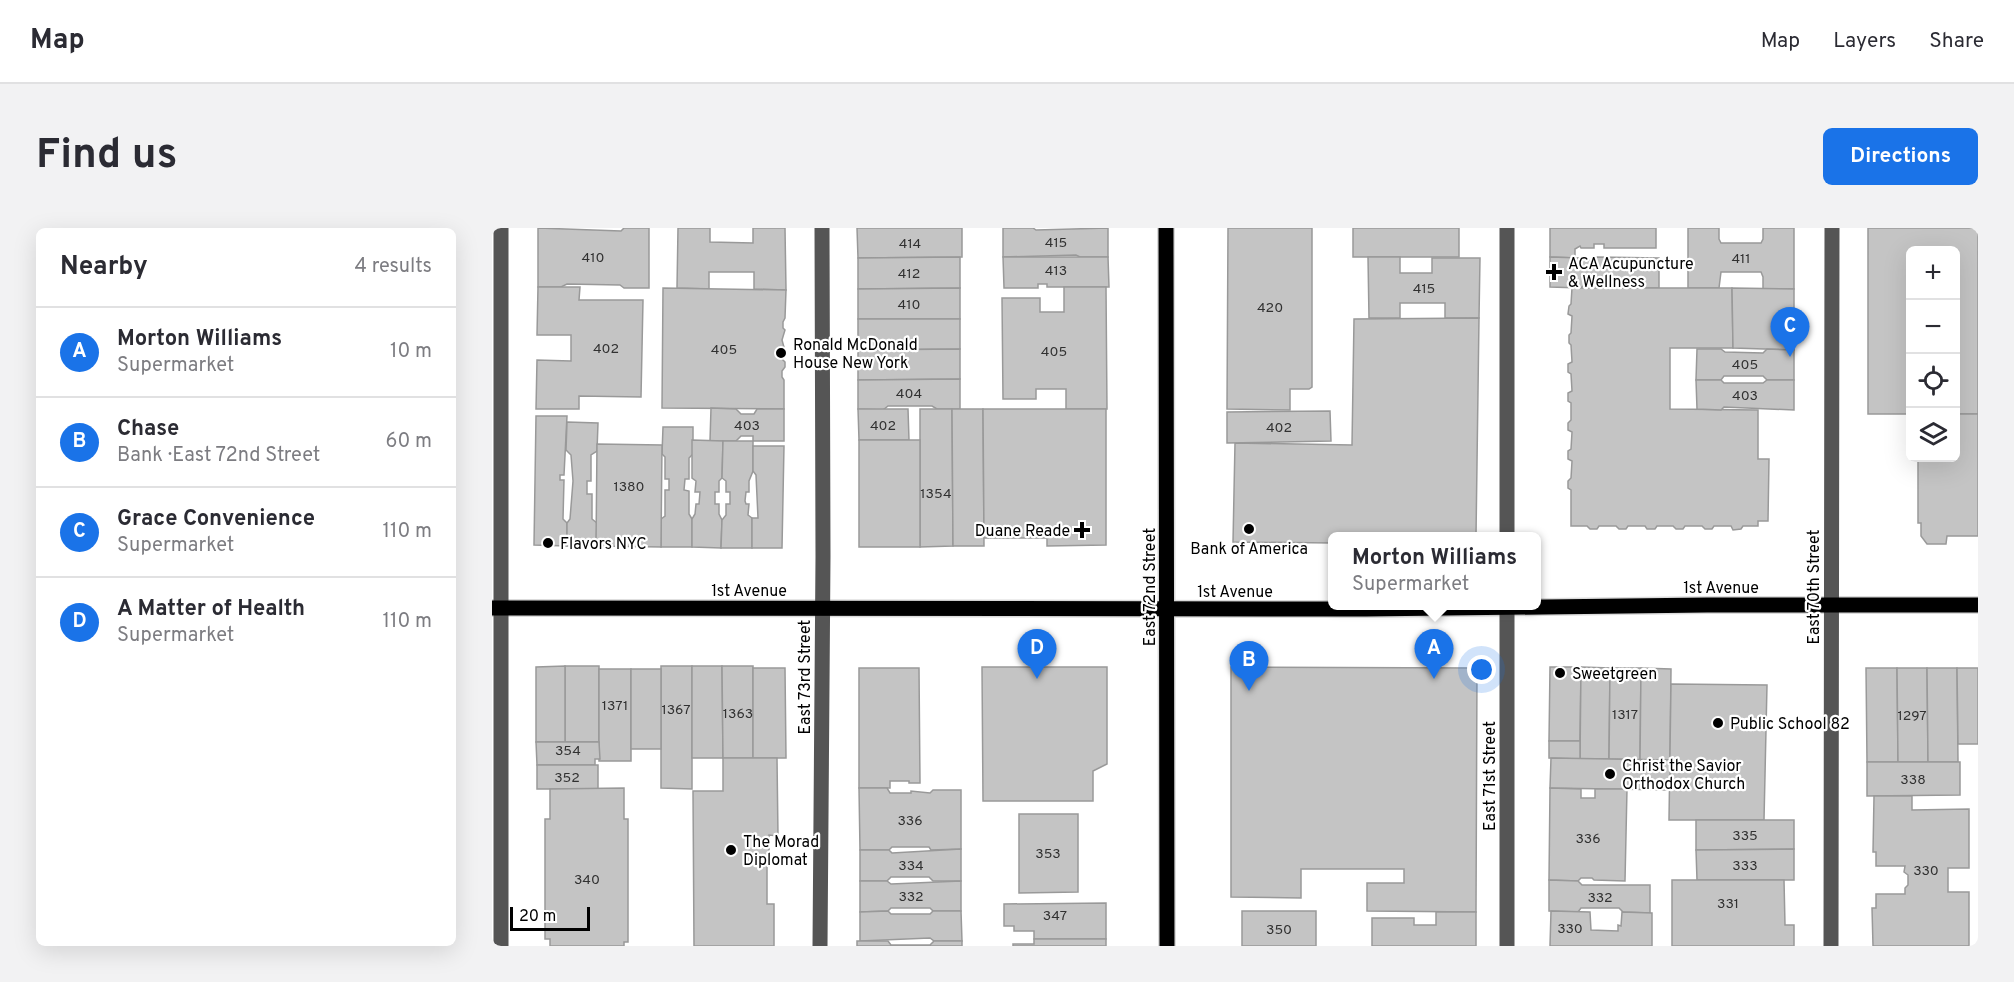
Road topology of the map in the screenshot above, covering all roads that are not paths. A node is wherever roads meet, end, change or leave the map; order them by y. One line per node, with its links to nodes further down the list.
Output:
1 (501, 228): 10 (street)
2 (822, 228): 11 (street, East 73rd Street)
3 (1166, 228): 13 (main road, East 72nd Street)
4 (1507, 228): 6 (street)
5 (1832, 228): 7 (street, East 70th Street)
6 (1507, 532)
7 (1831, 604): 8 (main road, 1st Avenue); 9 (main road, 1st Avenue); 19 (street, East 70th Street)
8 (1978, 605)
9 (1541, 606)
10 (496, 608): 11 (main road, 1st Avenue); 15 (street)
11 (823, 608): 13 (main road, 1st Avenue); 16 (street, East 73rd Street)
12 (1328, 608): 13 (main road, 1st Avenue)
13 (1167, 609): 17 (main road, East 72nd Street)
14 (1507, 610): 18 (street, East 71st Street)
15 (501, 946)
16 (820, 946)
17 (1167, 946)
18 (1507, 946)
19 (1830, 946)

